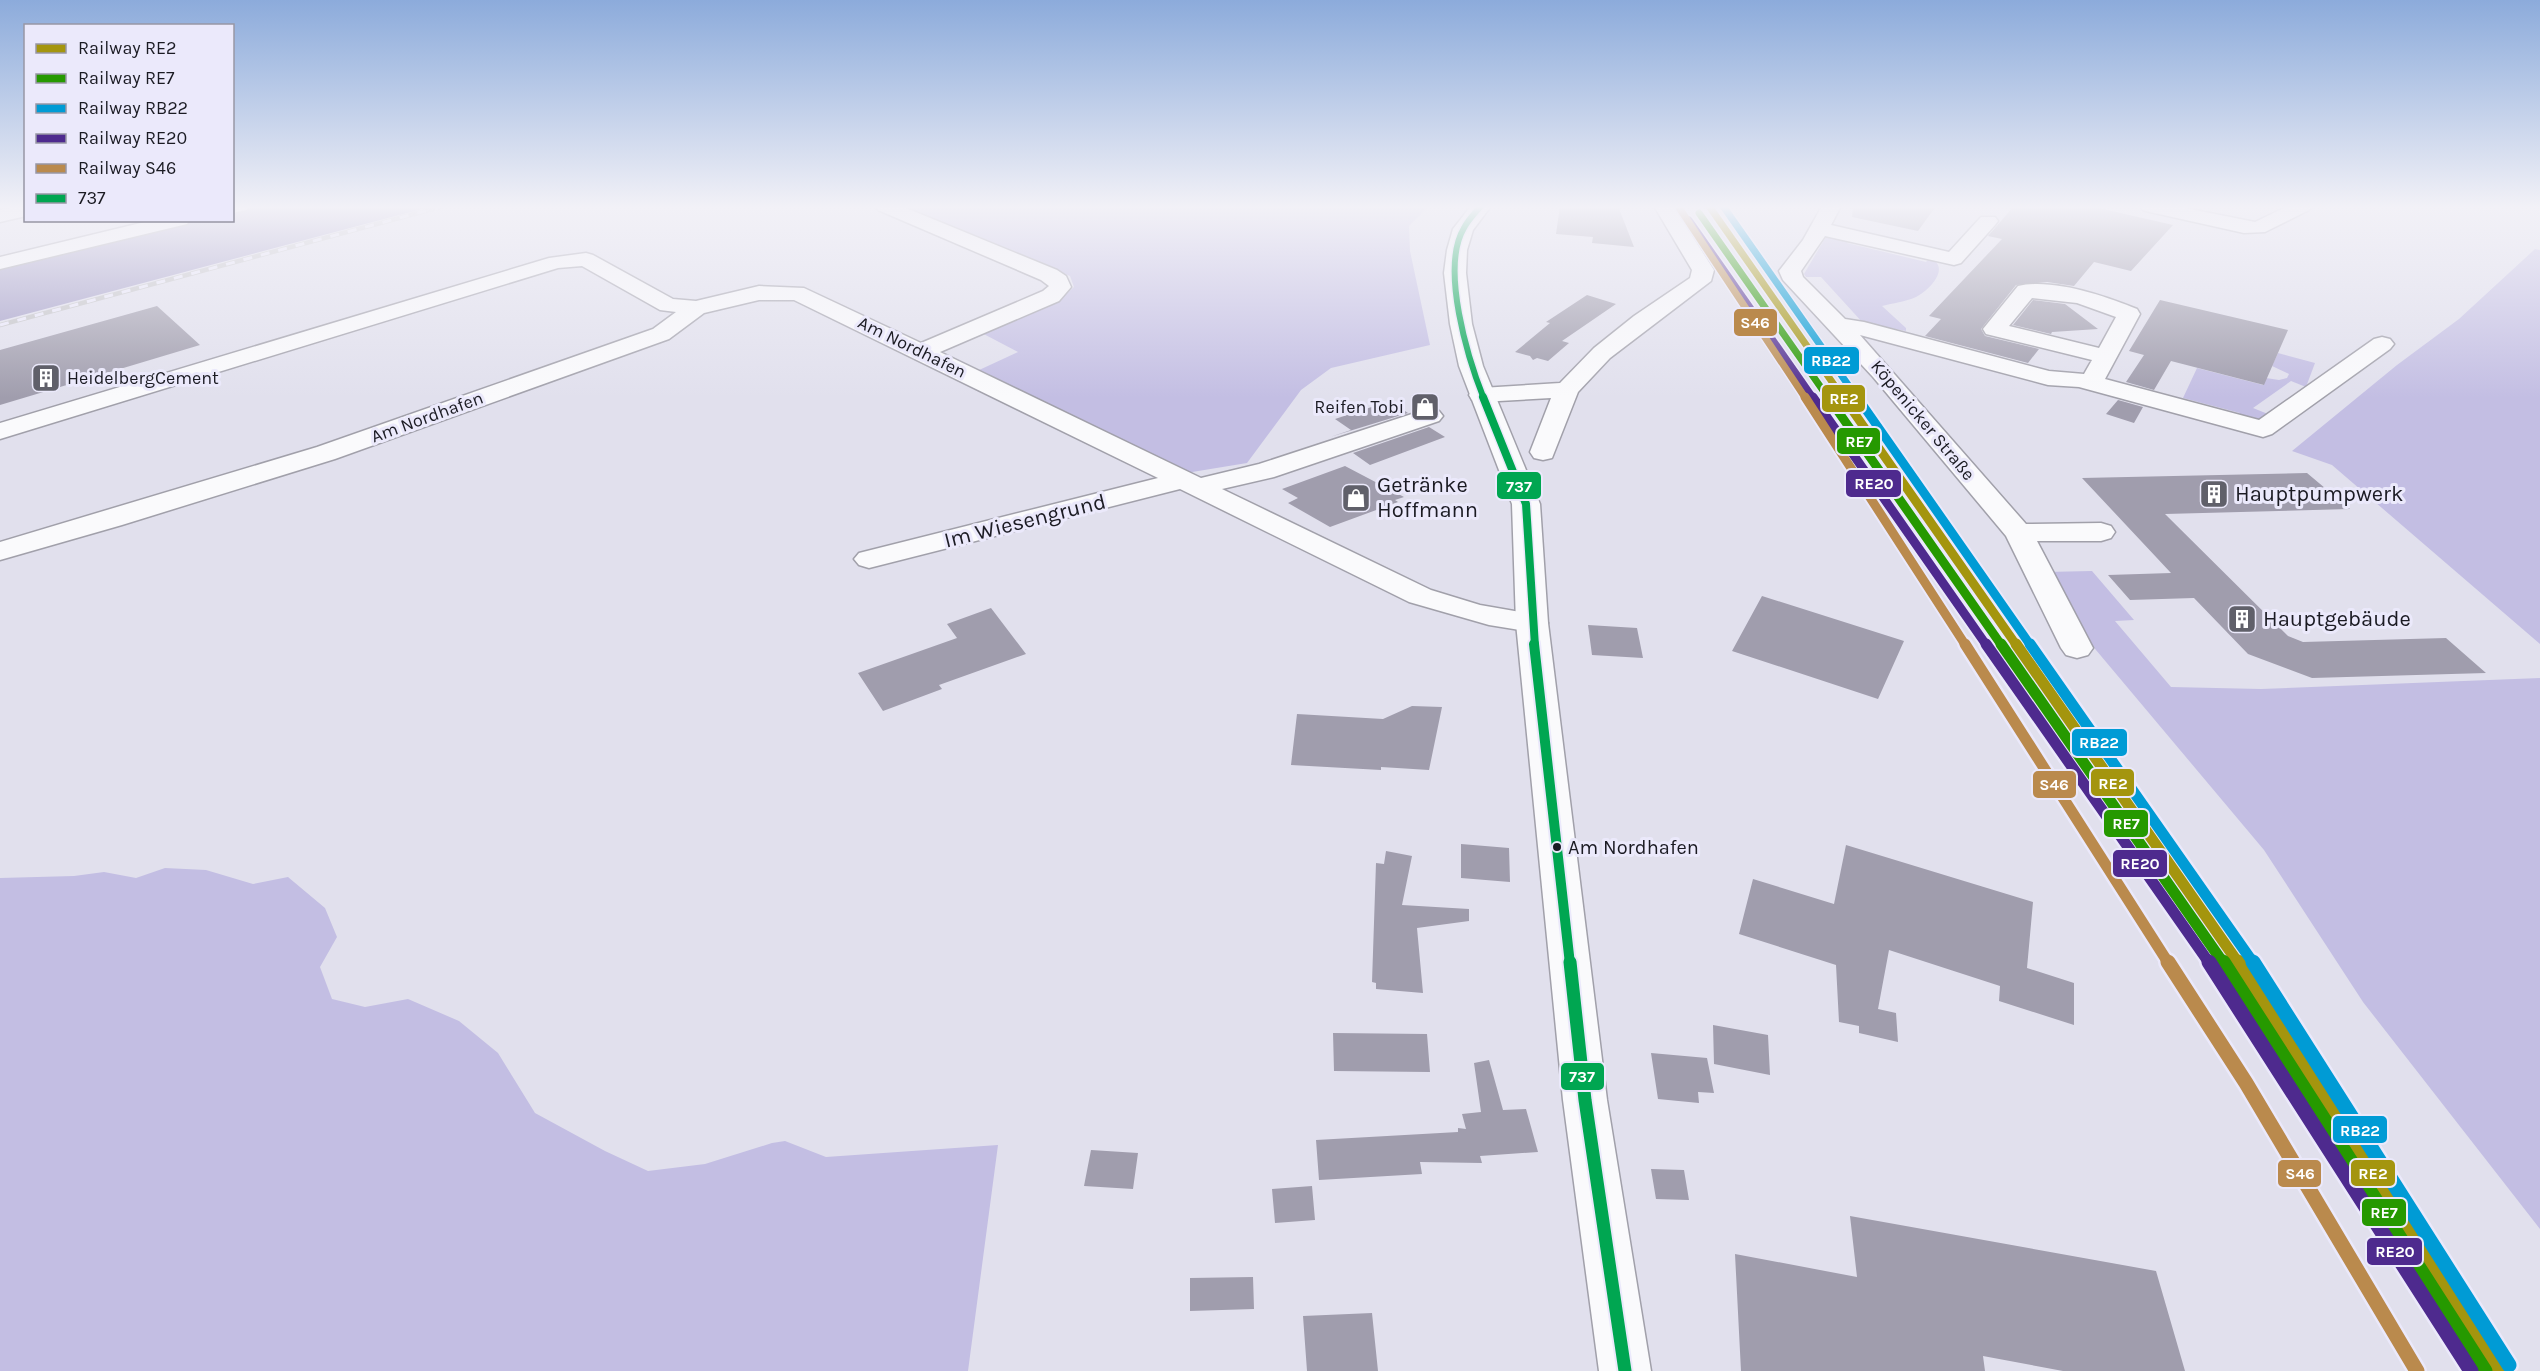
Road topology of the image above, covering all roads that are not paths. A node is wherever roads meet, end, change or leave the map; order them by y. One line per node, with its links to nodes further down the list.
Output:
1 (530, 270): 16 (street)
2 (606, 270): 7 (street)
3 (1037, 270): 10 (street)
4 (1455, 270): 14 (street)
5 (1703, 270): 13 (street)
6 (1791, 270): 8 (street, Köpenicker Straße)
7 (696, 308): 10 (street, Am Nordhafen); 21 (street, Am Nordhafen)
8 (1842, 326): 12 (street); 20 (street, Köpenicker Straße)
9 (2382, 345): 12 (street)
10 (923, 351): 18 (street, Am Nordhafen)
11 (2106, 357): 11 (street); 12 (street)
12 (2091, 383)
13 (1567, 390): 14 (street); 17 (street)
14 (1481, 395): 23 (street)
15 (1430, 416): 18 (street, Im Wiesengrund)
16 (0, 430)
17 (1543, 452)
18 (1190, 484): 22 (street, Im Wiesengrund); 23 (street, Am Nordhafen)
19 (2101, 532): 20 (street)
20 (2018, 533): 24 (street, Köpenicker Straße)
21 (0, 551)
22 (869, 559)
23 (1532, 622): 25 (street)
24 (2077, 648)
25 (1625, 1371)

